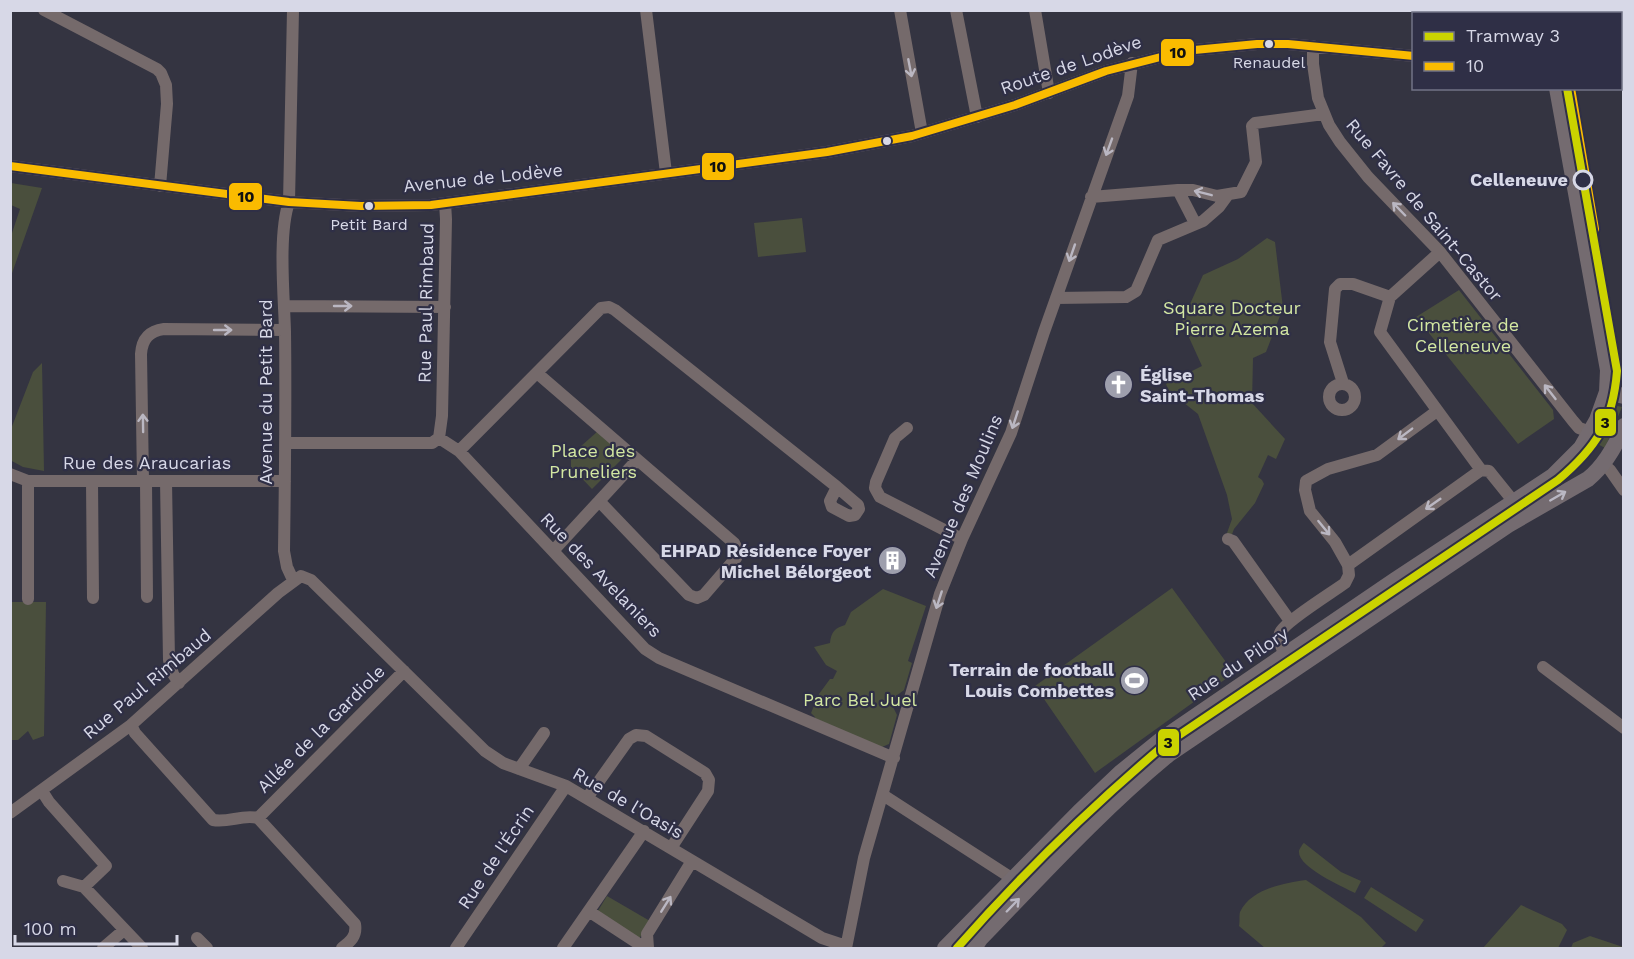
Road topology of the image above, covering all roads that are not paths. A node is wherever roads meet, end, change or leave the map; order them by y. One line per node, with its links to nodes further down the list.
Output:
1 (44, 10): 17 (street)
2 (293, 10): 21 (street, Avenue du Petit Bard)
3 (646, 10): 16 (street)
4 (900, 10): 14 (street, one-way to 14)
5 (956, 10): 13 (street)
6 (1035, 10): 11 (street)
7 (1313, 46): 8 (street, Route de Lodève); 9 (street, Route de Lodève); 12 (street, Rue Favre de Saint-Castor)
8 (1412, 56)
9 (1132, 63): 11 (street, Route de Lodève); 20 (street, Avenue des Moulins, one-way to 20)
10 (1557, 90): 32 (main road)
11 (1049, 93): 13 (street, Route de Lodève)
12 (1324, 114): 19 (street); 24 (street, Rue Favre de Saint-Castor, one-way to 12)
13 (977, 117): 14 (street, Route de Lodève)
14 (922, 133): 16 (street, Avenue de Lodève)
15 (10, 166): 17 (street, Avenue de Lodève)
16 (666, 173): 22 (street, Avenue de Lodève)
17 (160, 186): 21 (street, Avenue de Lodève)
18 (1178, 190): 19 (street, one-way to 18); 20 (street); 23 (street)
19 (1227, 196): 23 (street)
20 (1091, 197): 26 (street, Avenue des Moulins, one-way to 26)
21 (289, 202): 22 (street, Avenue de Lodève); 27 (street, Avenue du Petit Bard)
22 (445, 203): 28 (street, Rue Paul Rimbaud)
23 (1195, 223): 26 (street)
24 (1440, 252): 25 (street); 36 (street, Rue Favre de Saint-Castor, one-way to 24)
25 (1390, 297): 31 (street); 33 (street)
26 (1056, 298): 54 (street, Avenue des Moulins, one-way to 54)
27 (284, 306): 28 (street, one-way to 28); 29 (street, Avenue du Petit Bard)
28 (445, 307): 37 (street, Rue Paul Rimbaud)
29 (285, 330): 38 (street, Avenue du Petit Bard); 47 (street, one-way to 29)
30 (537, 373): 40 (street); 41 (street); 50 (street)
31 (1343, 383)
32 (1615, 394): 36 (main road, Rue du Pilory)
33 (1437, 411): 43 (street); 57 (street, one-way to 57)
34 (1623, 426): 42 (main road, Rue du Pilory)
35 (907, 428): 54 (street)
36 (1590, 432): 39 (main road, Rue du Pilory)
37 (439, 438): 38 (street); 40 (street, Rue des Avelaniers)
38 (286, 443): 49 (street, Avenue du Petit Bard)
39 (1581, 448): 42 (main road); 53 (main road, Rue du Pilory)
40 (459, 451): 56 (street, Rue des Avelaniers)
41 (637, 460): 52 (street); 52 (street)
42 (1602, 463): 51 (street); 96 (main road, Rue du Pilory, one-way to 42)
43 (1480, 471): 53 (street); 57 (street, one-way to 57)
44 (10, 474): 45 (street, Rue des Araucarias)
45 (28, 481): 46 (street, Rue des Araucarias); 61 (street)
46 (92, 481): 47 (street, Rue des Araucarias); 60 (street)
47 (145, 481): 48 (street, Rue des Araucarias); 59 (street)
48 (166, 481): 49 (street, Rue des Araucarias); 66 (street)
49 (285, 482): 58 (street, Avenue du Petit Bard)
50 (837, 487)
51 (1623, 490)
52 (599, 501): 56 (street)
53 (1514, 502): 63 (main road, Rue du Pilory)
54 (962, 539): 70 (street, Avenue des Moulins, one-way to 70)
55 (1228, 539): 62 (street)
56 (553, 551): 70 (street, Rue des Avelaniers)
57 (1348, 565): 62 (street)
58 (297, 578): 65 (street, Rue de l'Oasis); 66 (street, Rue Paul Rimbaud)
59 (147, 597)
60 (93, 598)
61 (28, 599)
62 (1290, 621): 63 (street)
63 (1286, 655): 81 (main road, Rue du Pilory)
64 (1543, 667): 68 (street)
65 (404, 671): 71 (street, Rue de l'Oasis); 77 (street, Allée de la Gardiole)
66 (179, 683): 67 (street, Rue Paul Rimbaud)
67 (131, 725): 73 (street, Rue Paul Rimbaud); 77 (street, Allée de la Gardiole)
68 (1623, 728)
69 (544, 733): 71 (street)
70 (894, 758): 74 (street, Avenue des Moulins)
71 (519, 769): 72 (street, Rue de l'Oasis)
72 (567, 786): 75 (street, Rue de l'Oasis); 92 (street, Rue de l'Écrin)
73 (42, 791): 76 (street, Rue Paul Rimbaud); 83 (street)
74 (882, 795): 81 (street); 87 (street, Avenue des Moulins)
75 (587, 798): 78 (street, Rue de l'Oasis); 79 (street)
76 (10, 813)
77 (258, 818): 91 (street)
78 (644, 831): 79 (street, Rue de l'Oasis); 84 (street)
79 (671, 848): 80 (street, Rue de l'Oasis)
80 (692, 861): 87 (street, Rue de l'Oasis); 94 (street, one-way to 80)
81 (1013, 879): 95 (main road, Rue du Pilory)
82 (63, 881): 83 (street)
83 (84, 888): 85 (street)
84 (590, 912): 93 (street); 94 (street)
85 (124, 930): 88 (street); 89 (street)
86 (197, 938): 90 (street)
87 (846, 947)
88 (103, 948)
89 (142, 948)
90 (207, 948)
91 (342, 948)
92 (456, 948)
93 (563, 948)
94 (646, 948)
95 (945, 948)
96 (974, 948)

